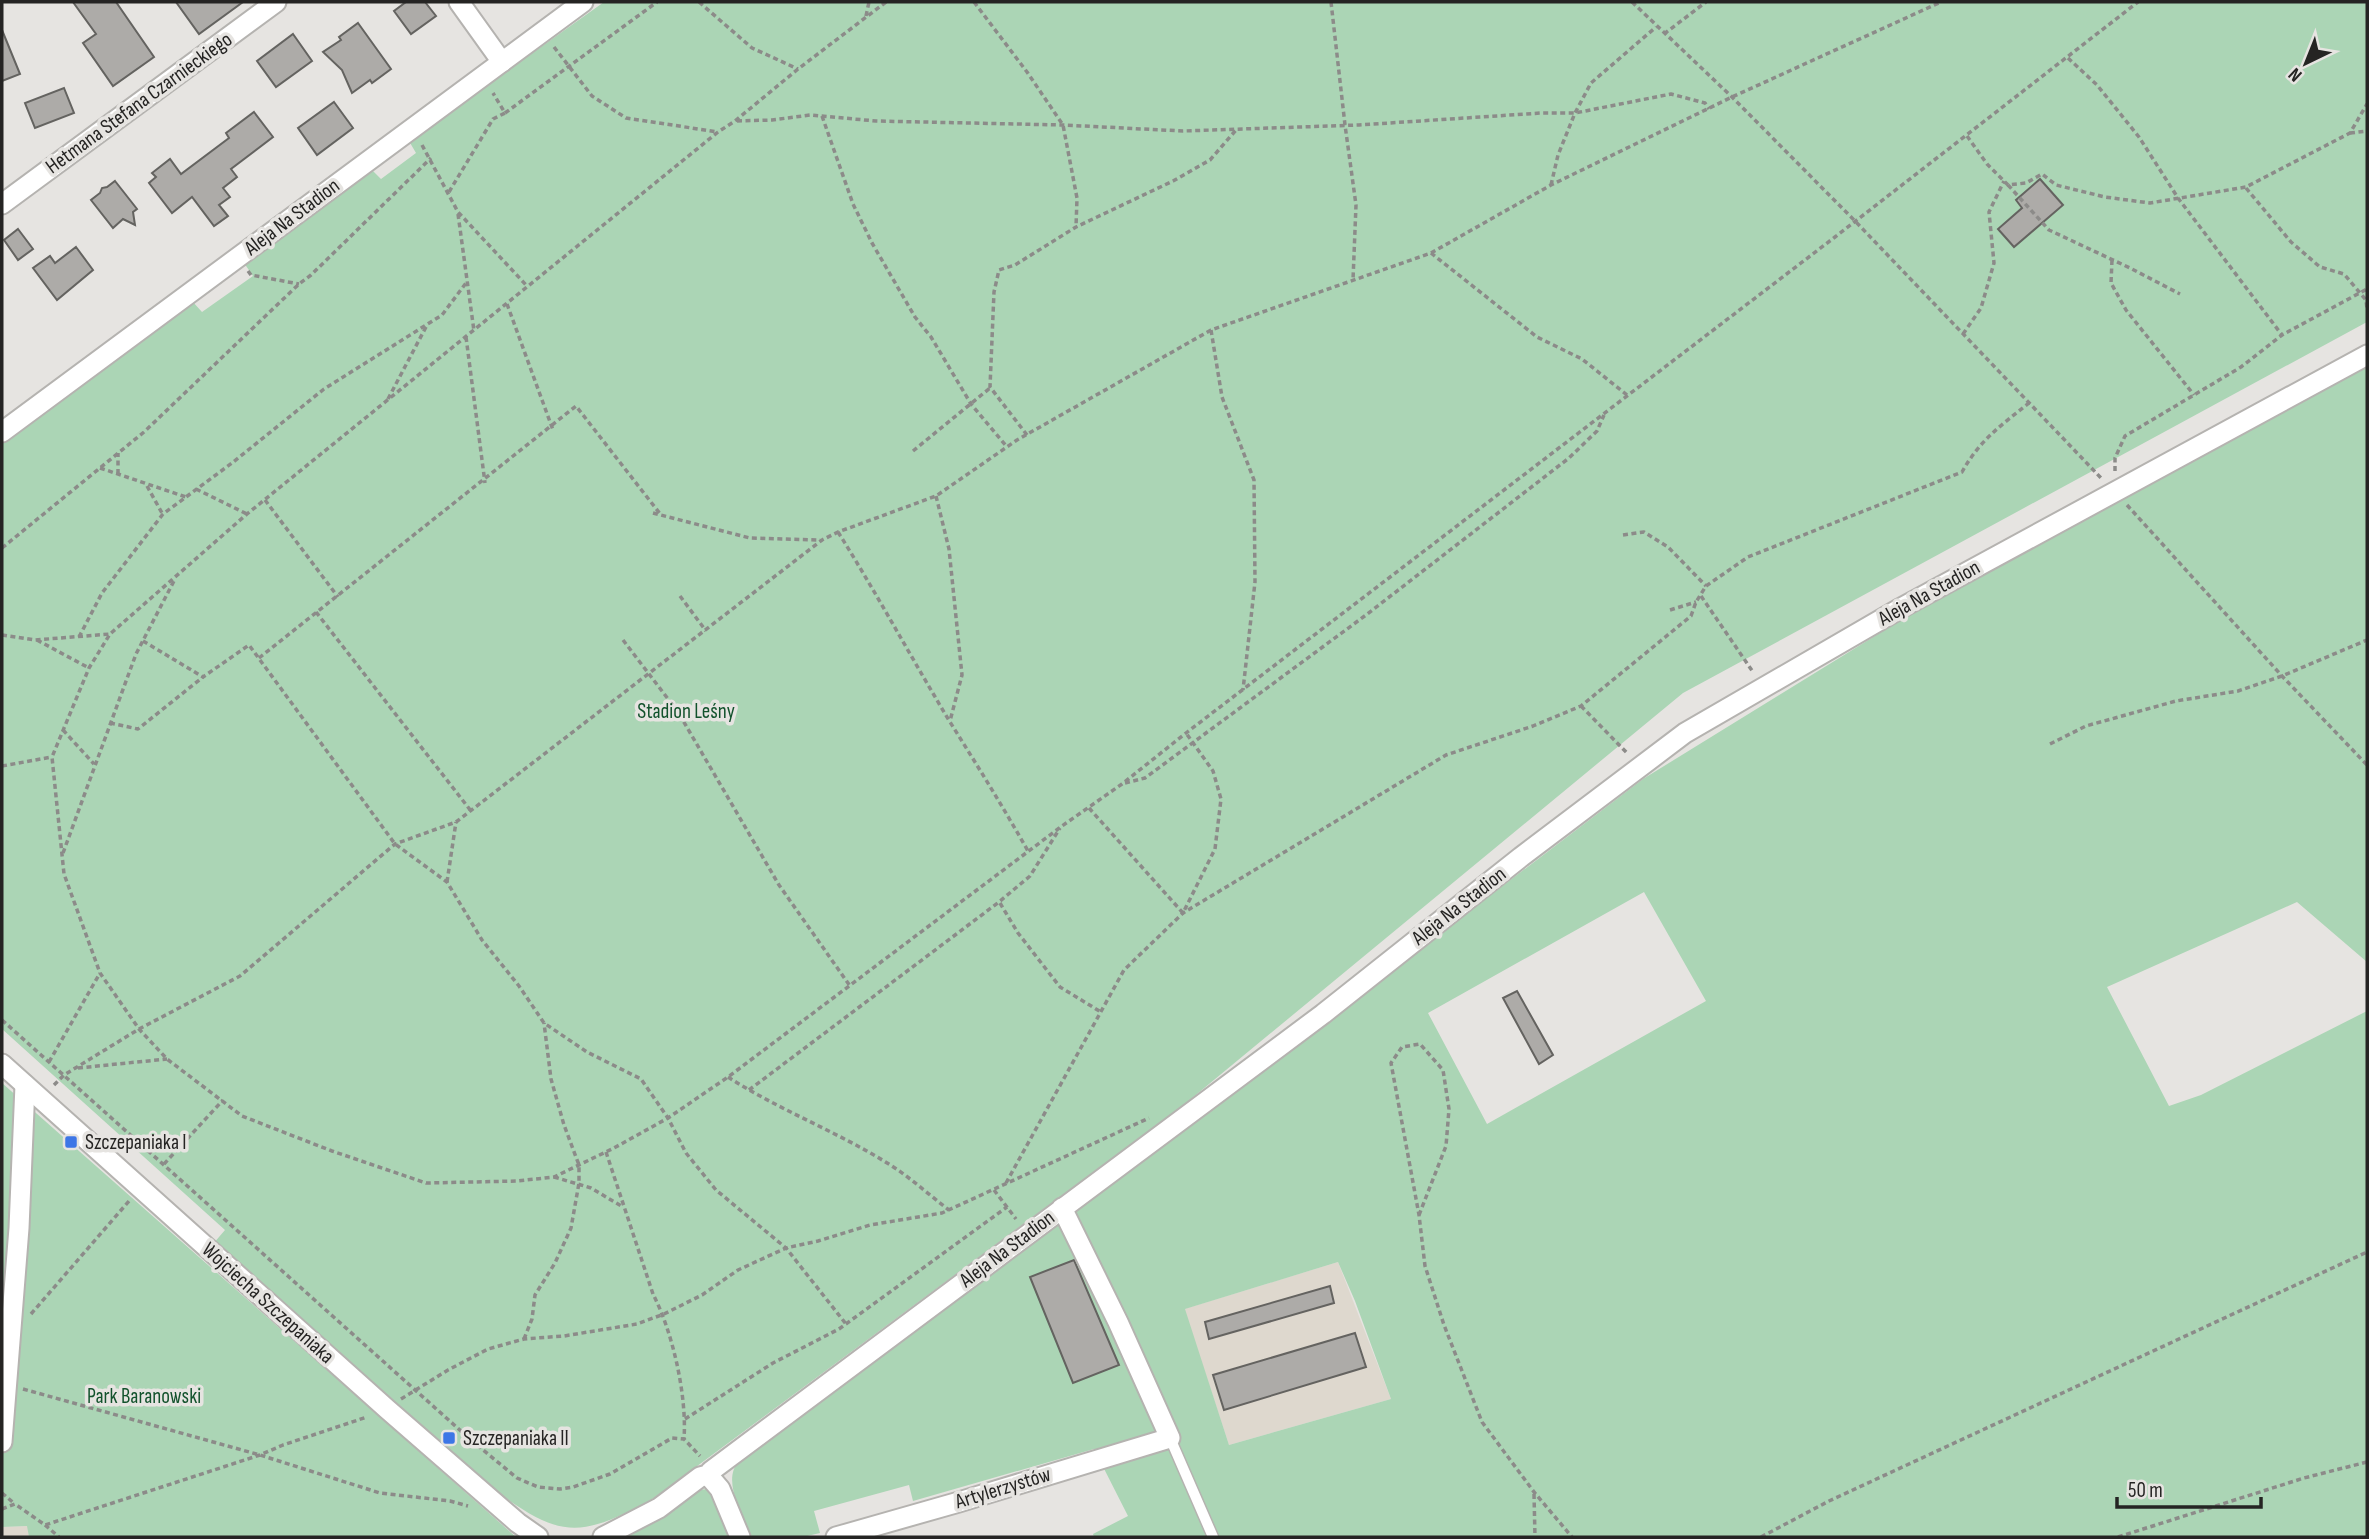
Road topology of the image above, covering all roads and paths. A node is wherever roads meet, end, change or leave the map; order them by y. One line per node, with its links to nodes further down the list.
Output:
1 (276, 2): 45 (street, Hetmana Stefana Czarnieckiego)
2 (459, 2): 19 (street)
3 (583, 2): 16 (street, Aleja Na Stadion)
4 (657, 2): 20 (path)
5 (699, 2): 21 (path)
6 (869, 2): 14 (path)
7 (886, 2): 14 (path)
8 (974, 2): 30 (path)
9 (1331, 2): 31 (path)
10 (1632, 2): 15 (path)
11 (1706, 2): 17 (path)
12 (1941, 2): 23 (path)
13 (2138, 2): 18 (path)
14 (866, 16): 21 (path)
15 (1656, 27): 17 (path); 27 (path)
16 (543, 31): 19 (street, Aleja Na Stadion); 20 (path)
17 (1664, 34): 23 (path)
18 (2068, 58): 37 (path); 44 (path)
19 (502, 62): 22 (street, Aleja Na Stadion)
20 (567, 65): 26 (path); 35 (path)
21 (798, 69): 29 (path)
22 (482, 76): 26 (path); 32 (street, Aleja Na Stadion)
23 (1732, 97): 25 (path); 47 (path)
24 (2367, 104): 36 (path)
25 (1709, 109): 27 (path); 40 (path)
26 (505, 113): 43 (path)
27 (1575, 113): 31 (path); 40 (path)
28 (822, 116): 29 (path); 30 (path); 73 (path)
29 (735, 121): 35 (path)
30 (1063, 125): 33 (path); 48 (path)
31 (1345, 125): 33 (path); 52 (path)
32 (411, 129): 38 (path); 50 (street, Aleja Na Stadion)
33 (1237, 129): 48 (path)
34 (2367, 131): 36 (path)
35 (718, 132): 55 (path)
36 (2350, 133): 42 (path)
37 (1967, 136): 39 (path); 47 (path)
38 (431, 158): 43 (path); 53 (path)
39 (2004, 181): 41 (path); 64 (path)
40 (1551, 185): 49 (path)
41 (2008, 185): 44 (path); 51 (path)
42 (2246, 187): 44 (path); 57 (path)
43 (449, 192): 46 (path)
44 (2178, 198): 65 (path)
45 (2, 204)
46 (458, 212): 54 (path); 55 (path)
47 (1855, 221): 64 (path); 70 (path)
48 (1076, 227): 68 (path)
49 (1432, 253): 52 (path); 70 (path)
50 (237, 257): 53 (path); 76 (street, Aleja Na Stadion)
51 (2112, 259): 58 (path); 69 (path)
52 (1353, 280): 62 (path)
53 (299, 284): 80 (path)
54 (466, 284): 61 (path); 63 (path)
55 (528, 287): 59 (path)
56 (2367, 289): 57 (path)
57 (2360, 293): 60 (path); 65 (path)
58 (2180, 294)
59 (507, 304): 63 (path); 75 (path)
60 (2367, 309)
61 (428, 323): 71 (path); 85 (path)
62 (1211, 330): 77 (path); 120 (path)
63 (474, 332): 66 (path)
64 (1963, 334): 72 (path)
65 (2281, 335): 69 (path)
66 (466, 337): 71 (path); 83 (path)
67 (2367, 355): 86 (street, Aleja Na Stadion)
68 (990, 387): 73 (path); 77 (path)
69 (2194, 395): 86 (path)
70 (1627, 396): 74 (path)
71 (387, 402): 89 (path)
72 (2029, 403): 86 (path); 99 (path)
73 (971, 404): 78 (path); 79 (path)
74 (1605, 413): 120 (path); 126 (path)
75 (552, 428): 83 (path); 93 (path)
76 (2, 432)
77 (1027, 435): 78 (path)
78 (1007, 447): 88 (path)
79 (913, 451)
80 (118, 453): 81 (path); 82 (path)
81 (100, 468): 82 (path); 97 (path)
82 (118, 474): 84 (path)
83 (485, 481): 100 (path)
84 (146, 484): 87 (path); 91 (path)
85 (196, 489): 87 (path); 92 (path)
86 (2115, 491): 118 (path); 171 (street, Aleja Na Stadion)
87 (186, 496): 91 (path)
88 (936, 496): 94 (path); 122 (path)
89 (265, 500): 92 (path); 100 (path)
90 (653, 513): 93 (path)
91 (163, 514): 109 (path)
92 (247, 514): 98 (path)
93 (661, 515): 96 (path)
94 (838, 532): 96 (path); 122 (path)
95 (1623, 535): 99 (path)
96 (822, 541): 106 (path)
97 (2, 548)
98 (176, 577): 107 (path); 113 (path)
99 (1706, 586): 102 (path)
100 (337, 596): 105 (path)
101 (680, 596): 106 (path)
102 (1701, 596): 103 (path); 116 (path)
103 (1696, 601): 104 (path); 121 (path)
104 (1670, 610)
105 (316, 612): 114 (path); 135 (path)
106 (706, 631): 117 (path)
107 (110, 634): 109 (path); 115 (path)
108 (2, 635): 110 (path)
109 (79, 637): 110 (path)
110 (35, 639): 115 (path)
111 (623, 640): 117 (path)
112 (2367, 640): 118 (path)
113 (143, 641): 119 (path); 123 (path)
114 (259, 658): 119 (path); 138 (path)
115 (89, 668): 124 (path)
116 (1753, 673)
117 (649, 674): 135 (path); 145 (path)
118 (2282, 676): 127 (path); 132 (path)
119 (203, 677): 123 (path)
120 (1243, 690): 125 (path)
121 (1581, 706): 128 (path); 143 (path)
122 (950, 722): 139 (path)
123 (110, 723): 130 (path)
124 (63, 730): 129 (path); 130 (path)
125 (1185, 733): 126 (path); 133 (path)
126 (1193, 742): 133 (path); 143 (path)
127 (2050, 744)
128 (1637, 747)
129 (52, 757): 131 (path); 140 (path)
130 (94, 764): 140 (path)
131 (2, 765)
132 (2367, 765)
133 (1122, 784): 134 (path)
134 (1089, 808): 137 (path); 143 (path)
135 (471, 811): 136 (path)
136 (456, 822): 138 (path); 141 (path)
137 (1062, 826): 139 (path); 142 (path)
138 (395, 844): 141 (path); 149 (path)
139 (1028, 851): 145 (path)
140 (62, 857): 144 (path)
141 (447, 882): 148 (path)
142 (999, 902): 146 (path); 156 (path)
143 (1183, 913): 146 (path)
144 (100, 973): 149 (path); 151 (path)
145 (850, 986): 155 (path)
146 (1101, 1012): 166 (path)
147 (2, 1020): 151 (path)
148 (544, 1023): 160 (path); 163 (path)
149 (139, 1029): 150 (path); 153 (path)
150 (167, 1059): 153 (path); 158 (path)
151 (49, 1062): 154 (path)
152 (2, 1064): 157 (street, Wojciecha Szczepaniaka)
153 (76, 1068): 154 (path)
154 (64, 1076): 157 (path); 162 (path)
155 (728, 1077): 156 (path); 160 (path)
156 (749, 1090): 172 (path)
157 (32, 1091): 167 (street, Wojciecha Szczepaniaka); 179 (street)
158 (223, 1100): 162 (path); 164 (path)
159 (1155, 1115): 166 (path)
160 (668, 1118): 161 (path); 175 (path)
161 (606, 1152): 163 (path); 170 (path)
162 (164, 1164): 182 (path)
163 (579, 1165): 164 (path); 165 (path)
164 (554, 1177): 165 (path)
165 (579, 1183): 170 (path); 180 (path)
166 (1005, 1185): 168 (path)
167 (140, 1188): 179 (path); 183 (street, Wojciecha Szczepaniaka)
168 (994, 1190): 169 (path); 172 (path)
169 (1006, 1207): 174 (path); 178 (path)
170 (625, 1208): 177 (path)
171 (1062, 1208): 174 (street, Aleja Na Stadion); 185 (street)
172 (949, 1210): 175 (path)
173 (1419, 1215): 173 (path); 191 (path)
174 (1028, 1234): 190 (street, Aleja Na Stadion)
175 (786, 1248): 177 (path); 178 (path)
176 (2367, 1252): 207 (path)
177 (664, 1314): 180 (path); 184 (path)
178 (846, 1324): 184 (path)
179 (11, 1326): 181 (street)
180 (524, 1339): 182 (path)
181 (8, 1385): 187 (street); 188 (path)
182 (414, 1389): 183 (path); 186 (path)
183 (380, 1412): 188 (path); 196 (street, Wojciecha Szczepaniaka)
184 (685, 1419): 186 (path)
185 (1170, 1438): 203 (street, Artylerzystów); 204 (lane)
186 (684, 1439): 190 (path)
187 (2, 1442)
188 (260, 1455): 194 (path); 198 (path)
189 (2367, 1462): 208 (path)
190 (708, 1475): 201 (street, Aleja Na Stadion); 202 (street)
191 (1534, 1492): 205 (path); 206 (path)
192 (2, 1493): 195 (path)
193 (455, 1498): 194 (path)
194 (450, 1501): 196 (path)
195 (15, 1504): 197 (path); 198 (path)
196 (501, 1508): 200 (street, Wojciecha Szczepaniaka)
197 (2, 1509)
198 (45, 1525): 199 (path)
199 (59, 1537)
200 (538, 1537)
201 (603, 1537)
202 (740, 1537)
203 (836, 1537)
204 (1213, 1537)
205 (1535, 1537)
206 (1572, 1537)
207 (1761, 1537)
208 (2118, 1537)

